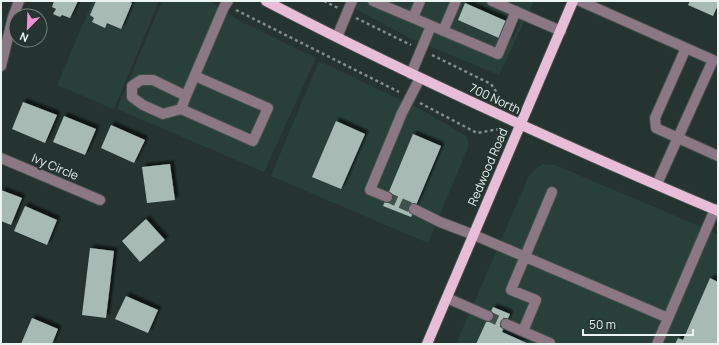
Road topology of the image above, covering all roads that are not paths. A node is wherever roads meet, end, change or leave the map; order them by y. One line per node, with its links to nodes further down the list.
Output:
1 (19, 1): 19 (street)
2 (266, 1): 16 (main road, 700 North)
3 (352, 1): 16 (street)
4 (373, 1): 12 (street)
5 (420, 1): 12 (street)
6 (456, 1): 14 (street)
7 (492, 1): 11 (street)
8 (573, 1): 15 (main road, Redwood Road)
9 (580, 1): 17 (street)
10 (226, 3): 20 (street)
11 (516, 11): 14 (street); 15 (street)
12 (413, 18): 13 (street)
13 (431, 26): 14 (street); 21 (street)
14 (443, 31)
15 (561, 31): 24 (main road, Redwood Road)
16 (337, 37): 21 (main road, 700 North)
17 (686, 48): 18 (street); 25 (street)
18 (715, 61): 25 (street)
19 (1, 66)
20 (195, 76): 22 (street); 23 (street)
21 (415, 76): 24 (main road, 700 North); 30 (street)
22 (186, 96): 23 (street); 23 (street)
23 (181, 109)
24 (520, 125): 28 (main road, 700 North); 34 (main road, Redwood Road)
25 (678, 138): 26 (street); 28 (street)
26 (718, 156)
27 (1, 158): 31 (street, Ivy Circle)
28 (657, 184): 33 (main road, 700 North)
29 (552, 192): 35 (street)
30 (387, 197)
31 (100, 200)
32 (414, 209): 34 (street)
33 (716, 210): 38 (street)
34 (474, 235): 35 (street); 36 (main road, Redwood Road)
35 (525, 256): 38 (street); 40 (street)
36 (447, 298): 37 (street); 41 (main road, Redwood Road)
37 (488, 316)
38 (668, 318): 43 (street)
39 (506, 324): 40 (street)
40 (523, 331): 42 (street)
41 (427, 344)
42 (550, 344)
43 (657, 344)

